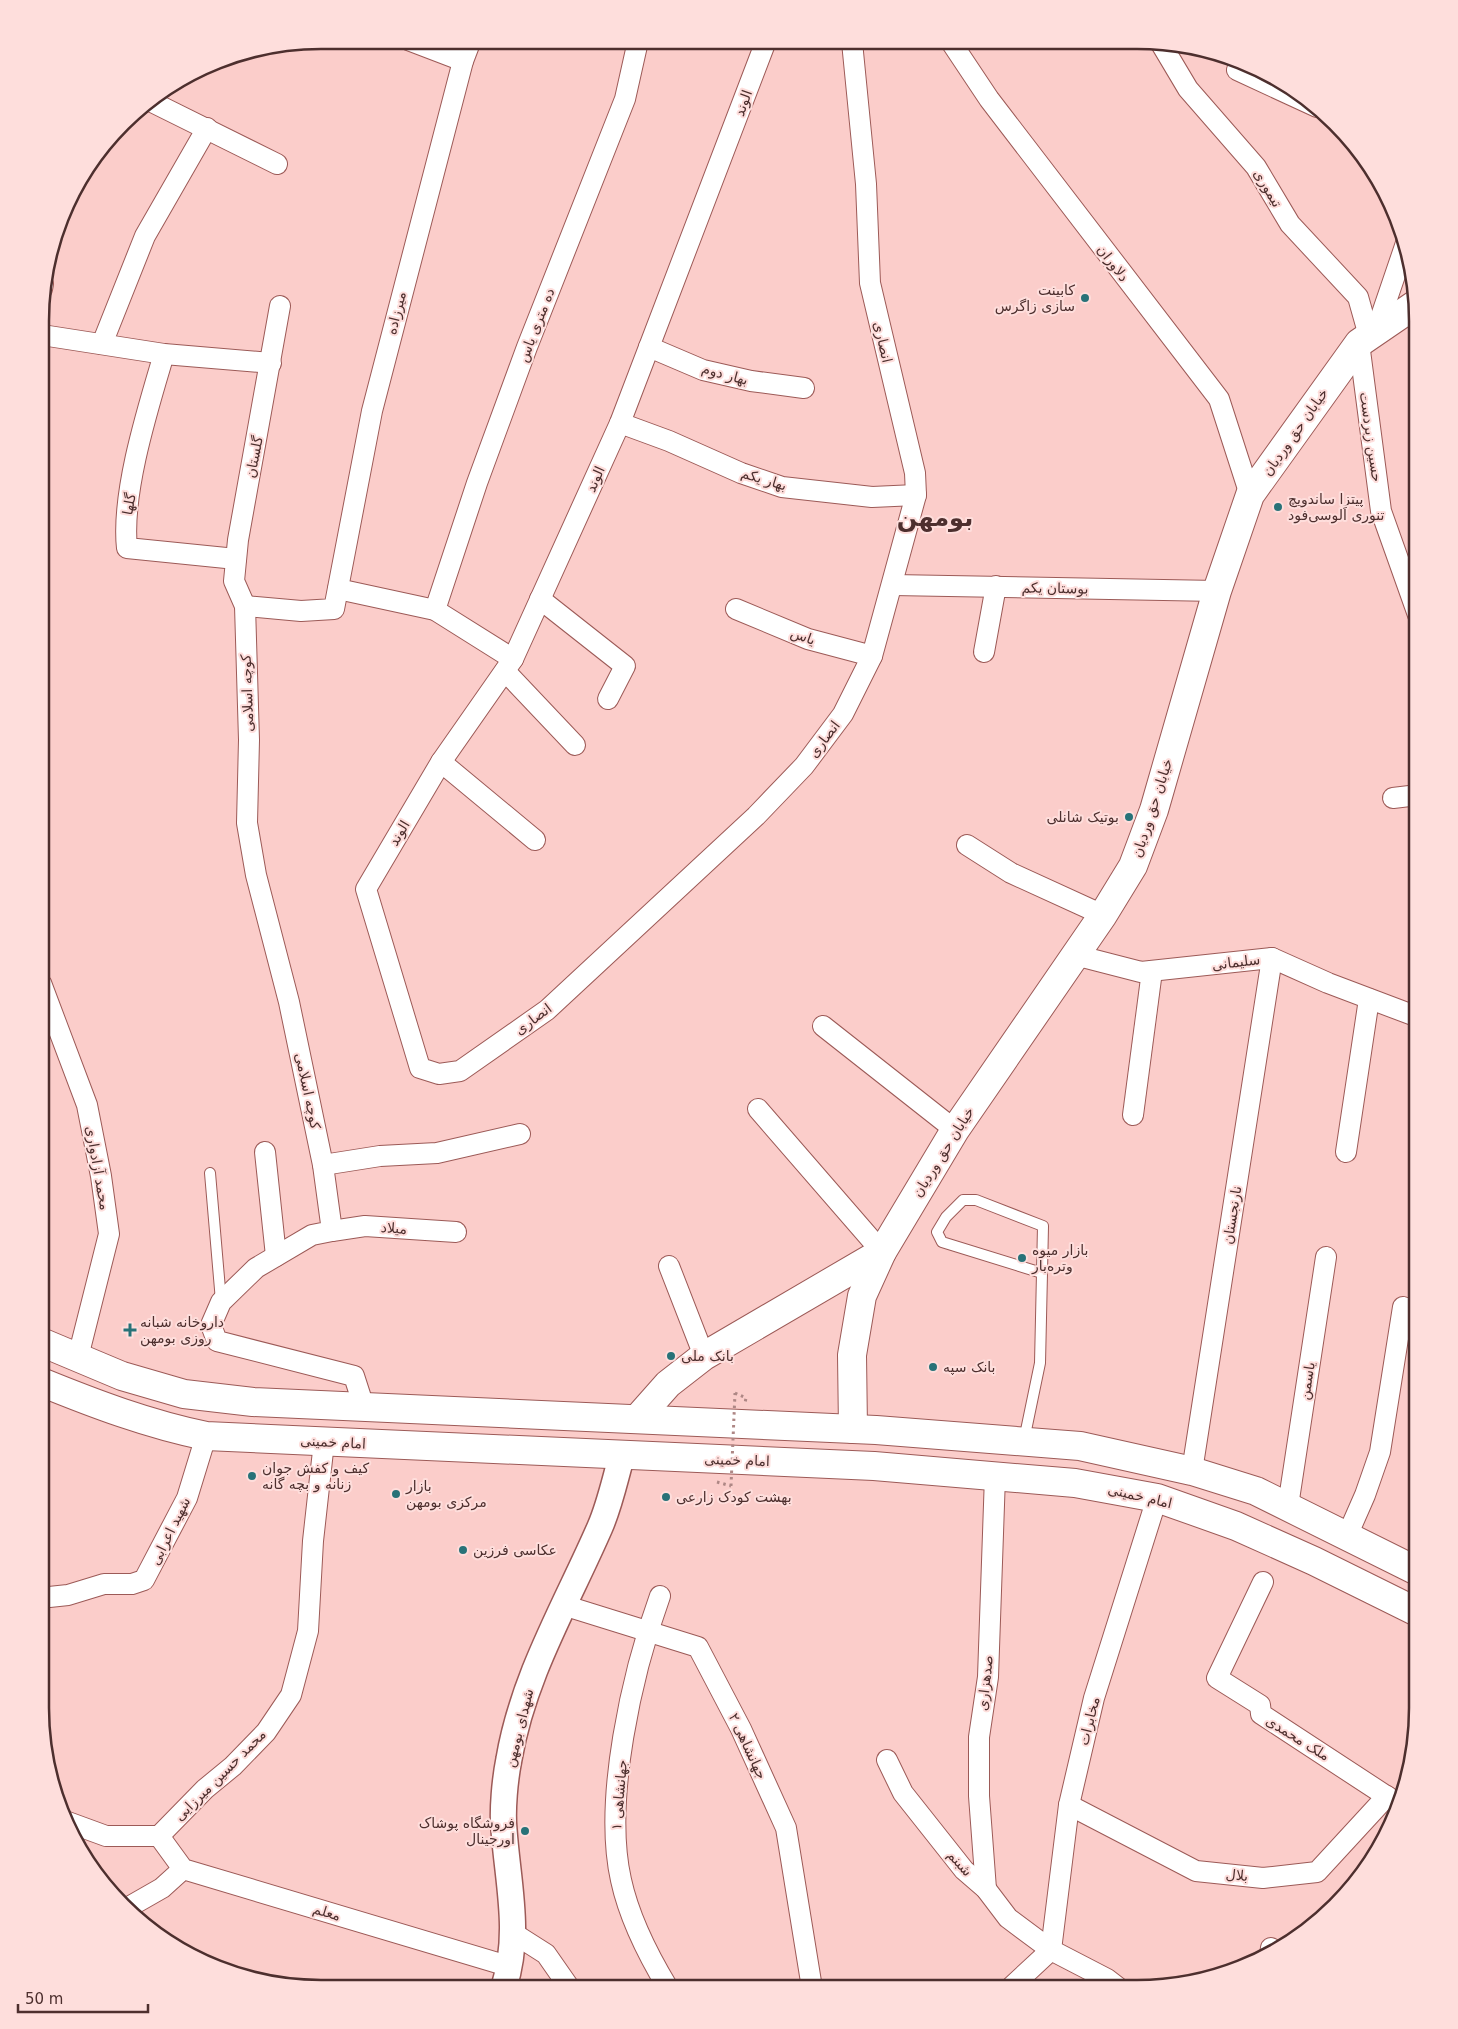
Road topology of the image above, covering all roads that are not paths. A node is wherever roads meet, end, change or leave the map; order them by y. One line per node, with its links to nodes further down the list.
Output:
1 (431, 49): 8 (street)
2 (467, 49): 8 (street, میرزاده)
3 (636, 49): 36 (street, ده متری یاس)
4 (763, 49): 20 (street, الوند)
5 (853, 49): 25 (street, انصاری)
6 (957, 49): 26 (street, دلاوران)
7 (1165, 50): 18 (street, تیموری)
8 (462, 61): 30 (street, میرزاده)
9 (1237, 70): 10 (street)
10 (1281, 90)
11 (156, 104): 12 (street)
12 (207, 128): 13 (street); 19 (street)
13 (276, 164)
14 (1401, 255): 18 (street)
15 (280, 306): 22 (street, گلستان)
16 (1409, 309): 18 (main road, خیابان حق وردیان)
17 (49, 336): 19 (street)
18 (1368, 337): 26 (main road, خیابان حق وردیان); 31 (street, حسین زبردست)
19 (102, 344): 21 (street)
20 (649, 347): 23 (street, بهار دوم); 24 (street, الوند)
21 (164, 354): 22 (street); 27 (street, گلها)
22 (271, 364): 27 (street, گلستان)
23 (804, 388)
24 (620, 424): 25 (street, بهار یکم); 33 (street, الوند)
25 (916, 495): 28 (street, انصاری)
26 (1250, 495): 32 (main road, خیابان حق وردیان)
27 (236, 559): 34 (street, گلستان)
28 (893, 585): 29 (street, بوستان یکم); 38 (street, انصاری)
29 (996, 586): 32 (street, بوستان یکم); 37 (street)
30 (338, 589): 34 (street, میرزاده); 36 (street)
31 (1409, 590)
32 (1217, 591): 48 (main road, خیابان حق وردیان)
33 (540, 599): 39 (street, الوند); 40 (street)
34 (245, 606): 62 (street, کوچه اسلامی)
35 (736, 609): 38 (street, یاس)
36 (435, 610): 39 (street)
37 (984, 652)
38 (872, 656): 47 (street, انصاری)
39 (509, 665): 41 (street); 42 (street, الوند)
40 (608, 699)
41 (575, 745)
42 (441, 762): 45 (street); 47 (street, الوند)
43 (1409, 796): 44 (street)
44 (1393, 798)
45 (535, 840)
46 (967, 845): 48 (street)
47 (366, 889)
48 (1103, 915): 49 (main road, خیابان حق وردیان)
49 (1075, 955): 51 (street, سلیمانی); 58 (main road, خیابان حق وردیان)
50 (1272, 958): 51 (street, سلیمانی); 52 (street, سلیمانی); 84 (street, نارنجستان)
51 (1152, 970): 57 (street)
52 (1370, 999): 54 (street, سلیمانی); 61 (street)
53 (49, 1004): 75 (street, محمد آزادواری)
54 (1409, 1014)
55 (824, 1026): 58 (street)
56 (758, 1109): 66 (street)
57 (1133, 1115)
58 (955, 1130): 66 (main road, خیابان حق وردیان)
59 (520, 1134): 62 (street)
60 (265, 1152): 67 (street)
61 (1346, 1152)
62 (323, 1165): 64 (street, کوچه اسلامی)
63 (210, 1173): 71 (lane)
64 (332, 1231): 65 (street, میلاد); 67 (street)
65 (456, 1232)
66 (882, 1252): 74 (main road); 79 (main road, خیابان حق وردیان)
67 (276, 1256): 71 (street)
68 (1326, 1256): 87 (street, یاسمن)
69 (669, 1266): 74 (street)
70 (1042, 1273): 70 (lane); 82 (lane)
71 (221, 1302): 77 (street)
72 (1403, 1307): 88 (street)
73 (49, 1345): 75 (main road)
74 (704, 1356): 78 (main road)
75 (78, 1357): 77 (main road)
76 (49, 1385): 80 (main road, امام خمینی)
77 (364, 1407): 78 (main road)
78 (638, 1419): 79 (main road)
79 (853, 1429): 82 (main road)
80 (206, 1436): 81 (main road, امام خمینی); 92 (street, شهید اعرابی)
81 (324, 1442): 83 (main road, امام خمینی); 101 (street, محمد حسین میرزایی)
82 (1024, 1442): 84 (main road)
83 (622, 1455): 85 (main road, امام خمینی); 93 (street, شهدای بومهن)
84 (1192, 1472): 87 (main road)
85 (995, 1476): 86 (main road, امام خمینی); 103 (street, صدهزاری)
86 (1158, 1498): 94 (main road, امام خمینی); 99 (street, مخابرات)
87 (1288, 1506): 88 (main road)
88 (1347, 1536): 89 (main road)
89 (1409, 1567)
90 (1263, 1582): 97 (street, ملک محمدی)
91 (660, 1596): 95 (street, جهانشاهی ۱)
92 (49, 1597)
93 (563, 1605): 95 (street, جهانشاهی ۲); 105 (street, شهدای بومهن)
94 (1409, 1608)
95 (647, 1631): 109 (street, جهانشاهی ۱); 110 (street, جهانشاهی ۲)
96 (887, 1760): 103 (street, شبنم)
97 (1394, 1801)
98 (1393, 1802): 99 (street, بلال)
99 (1069, 1805): 106 (street, مخابرات)
100 (75, 1825): 101 (street)
101 (159, 1836): 102 (street)
102 (183, 1869): 104 (street); 107 (street, معلم)
103 (986, 1889): 106 (street, شبنم)
104 (132, 1905)
105 (513, 1933): 107 (street, شهدای بومهن); 108 (street)
106 (1051, 1950): 111 (street); 112 (street, شبنم)
107 (508, 1977)
108 (564, 1980)
109 (663, 1980)
110 (811, 1980)
111 (1019, 1980)
112 (1108, 1980)

